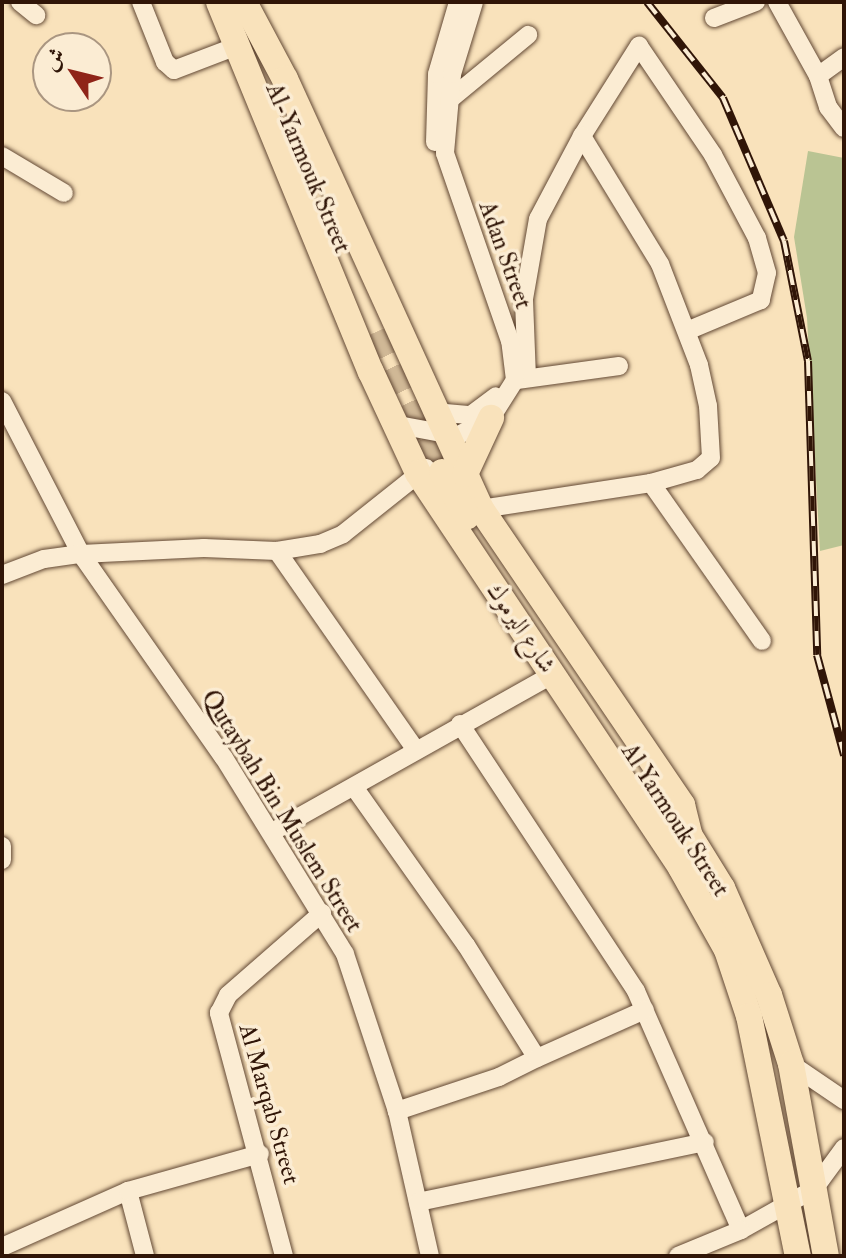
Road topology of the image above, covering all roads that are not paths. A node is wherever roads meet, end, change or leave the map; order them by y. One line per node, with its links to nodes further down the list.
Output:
1 (20, 2): 9 (street)
2 (141, 2): 12 (street)
3 (219, 2): 12 (highway, شارع اليرموك)
4 (243, 2): 20 (highway, Al-Yarmouk Street); 22 (highway)
5 (458, 2): 25 (street, Adan Street)
6 (474, 2): 15 (street, Adan Street)
7 (756, 2): 10 (street)
8 (777, 2): 14 (street)
9 (36, 15)
10 (714, 18)
11 (528, 35): 15 (street)
12 (237, 46): 24 (highway, شارع اليرموك)
13 (844, 57): 14 (street)
14 (818, 76): 16 (street)
15 (448, 101): 25 (street, Adan Street)
16 (844, 128)
17 (582, 136): 21 (street); 21 (street); 25 (street)
18 (2, 156): 19 (street)
19 (64, 193)
20 (378, 331)
21 (687, 331): 32 (street)
22 (410, 359): 24 (highway); 27 (highway)
23 (619, 366): 25 (street)
24 (371, 372): 29 (highway, شارع اليرموك)
25 (516, 379): 27 (street); 28 (street)
26 (2, 401): 35 (street, Qutaybah Bin Muslem Street)
27 (434, 412): 30 (highway)
28 (491, 418): 30 (street); 31 (highway)
29 (393, 424): 30 (street); 31 (highway, شارع اليرموك)
30 (447, 437): 31 (highway)
31 (446, 470): 33 (highway); 34 (street); 38 (highway, شارع اليرموك); 43 (highway, Al Yarmouk Street)
32 (651, 483): 33 (street); 37 (street)
33 (481, 509): 43 (highway)
34 (277, 551): 35 (street); 40 (street)
35 (81, 554): 36 (street); 42 (street, Qutaybah Bin Muslem Street)
36 (2, 575)
37 (762, 641)
38 (553, 674): 39 (street); 57 (highway, شارع اليرموك)
39 (460, 724): 40 (street); 47 (street)
40 (416, 750): 41 (street)
41 (354, 787): 42 (street); 48 (street)
42 (272, 832): 46 (street, Qutaybah Bin Muslem Street)
43 (689, 834): 49 (highway, Al Yarmouk Street)
44 (2, 846): 45 (street)
45 (2, 860)
46 (322, 913): 51 (street, Qutaybah Bin Muslem Street); 54 (street, Al Marqab Street)
47 (645, 1010): 48 (street); 52 (street)
48 (537, 1058): 51 (street)
49 (791, 1064): 50 (street); 55 (highway, Al Yarmouk Street)
50 (844, 1100)
51 (397, 1111): 58 (street, Qutaybah Bin Muslem Street)
52 (705, 1142): 58 (street); 59 (street)
53 (844, 1148): 55 (street)
54 (260, 1154): 56 (street); 62 (street, Al Marqab Street)
55 (814, 1189): 57 (street); 66 (highway, Al Yarmouk Street)
56 (128, 1191): 60 (street); 61 (street)
57 (788, 1201): 59 (street); 65 (highway, شارع اليرموك)
58 (418, 1202): 63 (street, Qutaybah Bin Muslem Street)
59 (741, 1230): 64 (street)
60 (2, 1247)
61 (145, 1256)
62 (284, 1256)
63 (430, 1256)
64 (678, 1256)
65 (798, 1256)
66 (826, 1256)

